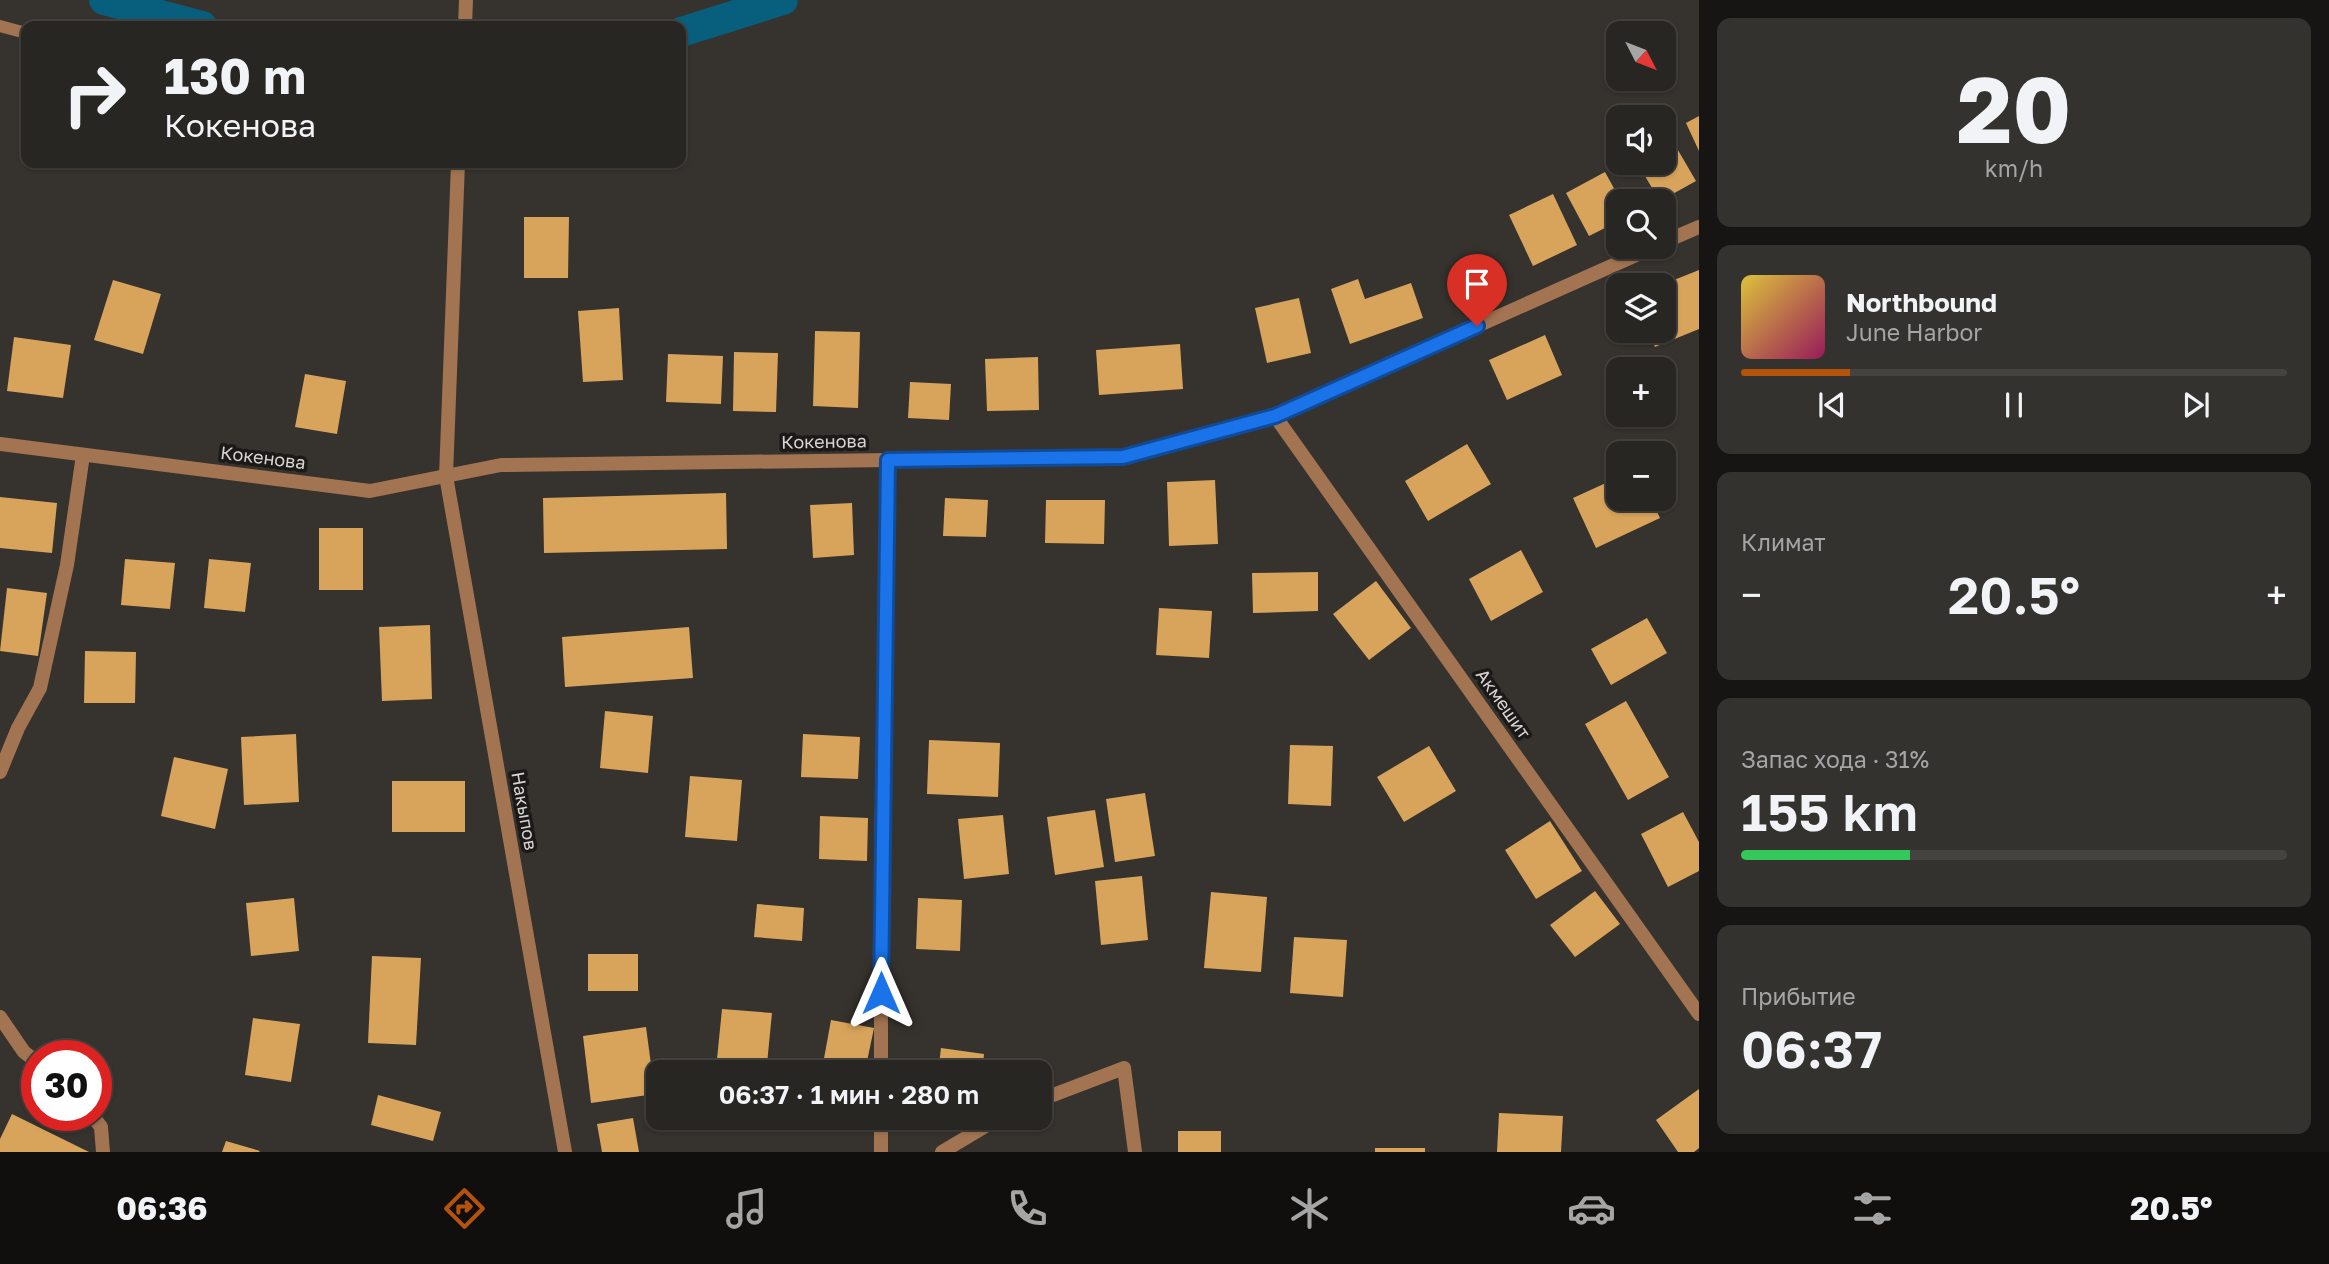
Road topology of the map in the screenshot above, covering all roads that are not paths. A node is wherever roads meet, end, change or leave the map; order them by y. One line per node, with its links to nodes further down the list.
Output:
1 (0, 26): 2 (lane)
2 (21, 32)
3 (458, 168): 11 (street, Накыпов)
4 (1699, 227): 5 (street)
5 (1676, 237)
6 (1627, 259): 7 (street, Кокенова)
7 (1275, 416): 10 (street, Кокенова); 13 (street, Акмешит)
8 (0, 444): 9 (street, Кокенова)
9 (83, 455): 11 (street, Кокенова); 12 (street)
10 (888, 460): 11 (street, Кокенова); 16 (street)
11 (446, 476): 22 (street, Накыпов)
12 (0, 772)
13 (1699, 1014)
14 (0, 1019): 15 (street)
15 (21, 1048)
16 (881, 1060)
17 (1052, 1095): 25 (street)
18 (881, 1130): 23 (street)
19 (979, 1130): 24 (street)
20 (101, 1131): 21 (street)
21 (103, 1152)
22 (565, 1152)
23 (881, 1152)
24 (942, 1152)
25 (1135, 1152)

